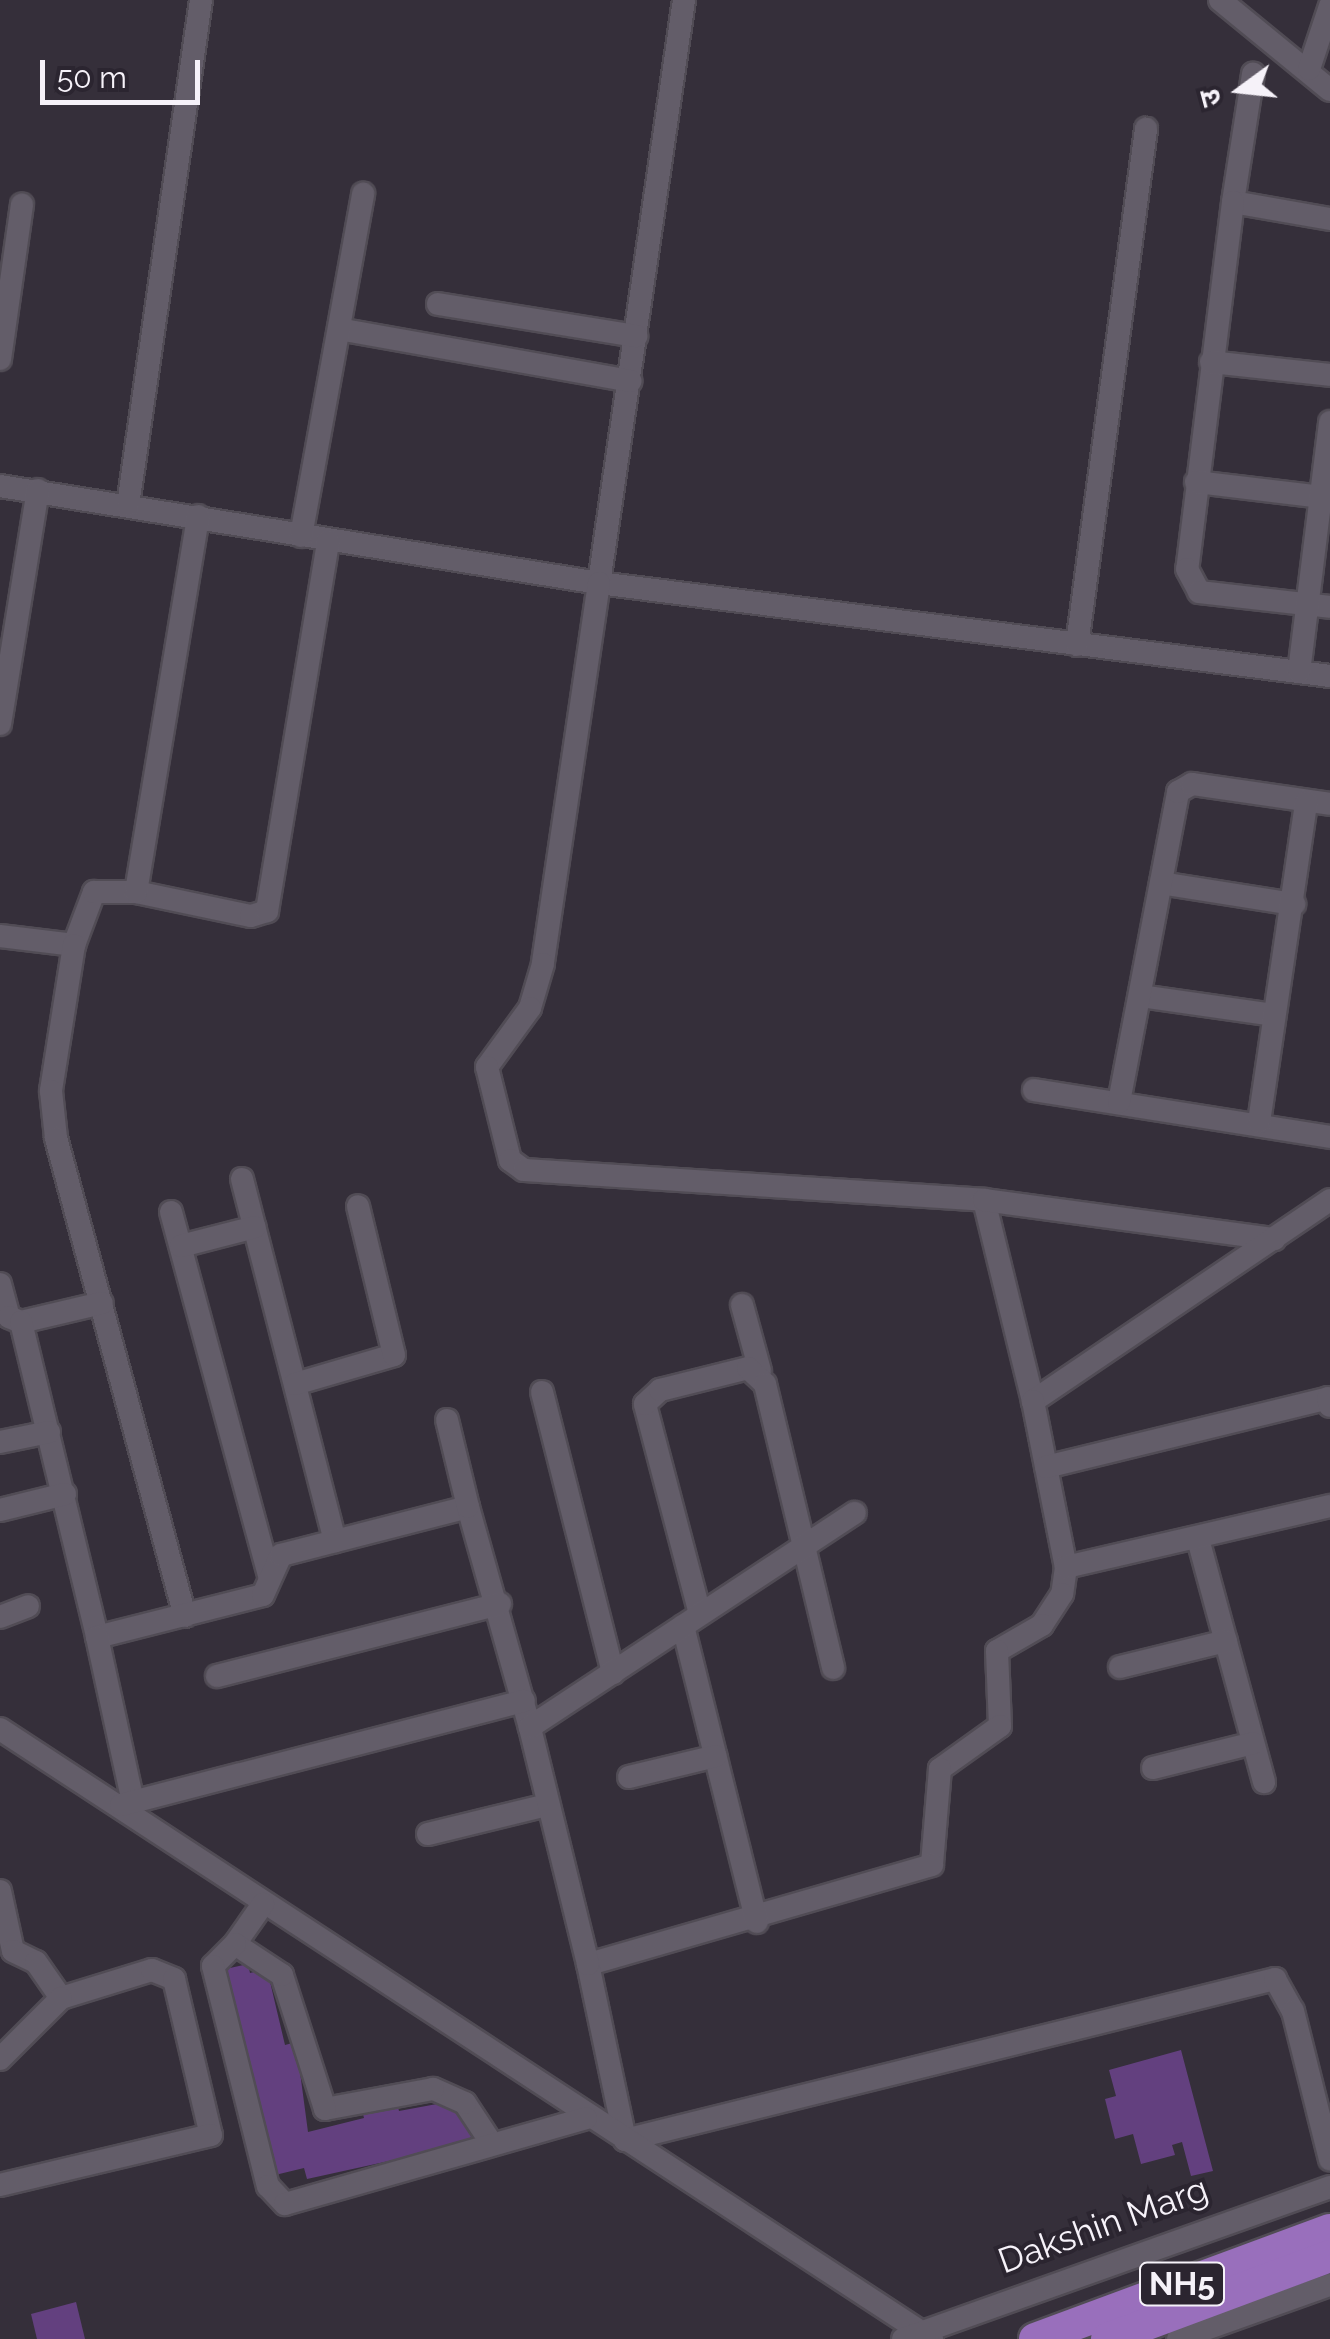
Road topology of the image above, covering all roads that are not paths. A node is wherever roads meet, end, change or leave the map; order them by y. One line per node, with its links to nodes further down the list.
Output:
1 (201, 0): 25 (street)
2 (684, 0): 15 (street)
3 (1220, 0): 5 (street)
4 (1330, 6): 5 (street)
5 (1309, 69): 7 (street)
6 (1254, 74): 10 (street)
7 (1330, 90)
8 (1146, 129): 31 (street)
9 (363, 194): 14 (street)
10 (1233, 202): 12 (street); 17 (street)
11 (22, 206): 16 (street)
12 (1330, 219)
13 (438, 304): 15 (street)
14 (344, 330): 19 (street); 27 (street)
15 (636, 336): 19 (street)
16 (0, 359)
17 (1211, 362): 18 (street); 21 (street)
18 (1330, 375)
19 (630, 381): 29 (street)
20 (1330, 422): 24 (street)
21 (1196, 482): 24 (street); 30 (street)
22 (0, 486): 23 (street)
23 (38, 490): 25 (street); 34 (street)
24 (1326, 497): 30 (street)
25 (128, 505): 26 (street)
26 (198, 516): 27 (street); 38 (street)
27 (301, 536): 28 (street)
28 (328, 541): 29 (street); 38 (street)
29 (599, 583): 31 (street); 49 (street)
30 (1320, 605): 32 (street)
31 (1077, 645): 32 (street)
32 (1300, 672): 33 (street)
33 (1330, 676)
34 (0, 724)
35 (1306, 802): 36 (street); 37 (street); 39 (street)
36 (1330, 804)
37 (1161, 883): 39 (street); 42 (street)
38 (136, 892): 41 (street)
39 (1294, 904): 43 (street)
40 (0, 936): 41 (street)
41 (74, 945): 57 (street)
42 (1140, 996): 43 (street); 45 (street)
43 (1273, 1015): 46 (street)
44 (1034, 1090): 45 (street)
45 (1119, 1102): 46 (street)
46 (1260, 1122): 47 (street)
47 (1330, 1137)
48 (242, 1179): 53 (street)
49 (984, 1200): 54 (street); 63 (street)
50 (1330, 1200): 54 (street)
51 (358, 1206): 61 (street)
52 (172, 1212): 55 (street)
53 (254, 1226): 55 (street); 61 (street)
54 (1274, 1239): 63 (street)
55 (181, 1246): 78 (street)
56 (0, 1284): 59 (street)
57 (102, 1302): 59 (street); 81 (street)
58 (742, 1305): 60 (street)
59 (21, 1322): 66 (street)
60 (760, 1371): 76 (street); 83 (street)
61 (294, 1384): 75 (street)
62 (542, 1392): 88 (street)
63 (1033, 1400): 68 (street)
64 (1329, 1400): 68 (street)
65 (446, 1420): 71 (street)
66 (49, 1432): 67 (street); 69 (street)
67 (0, 1442)
68 (1046, 1467): 77 (street)
69 (65, 1494): 72 (street); 84 (street)
70 (1330, 1506): 74 (street)
71 (468, 1507): 75 (street); 79 (street)
72 (0, 1510)
73 (855, 1513): 76 (street)
74 (1198, 1539): 77 (street); 85 (street)
75 (334, 1541): 78 (street)
76 (803, 1547): 83 (street); 86 (street)
77 (1066, 1567): 103 (street)
78 (272, 1586): 81 (street)
79 (500, 1604): 89 (street); 90 (street)
80 (28, 1606): 82 (street)
81 (184, 1616): 84 (street)
82 (0, 1617)
83 (692, 1620): 88 (street); 94 (street)
84 (97, 1637): 98 (street)
85 (1226, 1641): 87 (street); 93 (street)
86 (833, 1668)
87 (1120, 1668)
88 (613, 1673): 91 (street)
89 (218, 1676)
90 (524, 1702): 91 (street); 98 (street)
91 (530, 1727): 99 (street)
92 (4, 1738): 98 (street)
93 (1254, 1743): 95 (street); 97 (street)
94 (716, 1756): 96 (street); 103 (street)
95 (1152, 1768)
96 (629, 1776)
97 (1264, 1782)
98 (127, 1804): 102 (street)
99 (547, 1806): 100 (street); 106 (street)
100 (428, 1834)
101 (0, 1891): 105 (street)
102 (263, 1904): 104 (street); 109 (street)
103 (757, 1922): 106 (street)
104 (234, 1944): 111 (street); 111 (street)
105 (7, 1953): 107 (street)
106 (588, 1964): 110 (street)
107 (61, 1998): 108 (street); 113 (street)
108 (0, 2058)
109 (586, 2118): 110 (street); 111 (street)
110 (626, 2140): 112 (street); 118 (street)
111 (492, 2144)
112 (1330, 2159)
113 (0, 2185)
114 (1330, 2187): 118 (street, Dakshin Marg)
115 (1330, 2230): 119 (highway, NH5)
116 (1330, 2256): 120 (highway, NH5)
117 (1330, 2285): 121 (street)
118 (919, 2336)
119 (1035, 2339)
120 (1108, 2339)
121 (1178, 2339)

